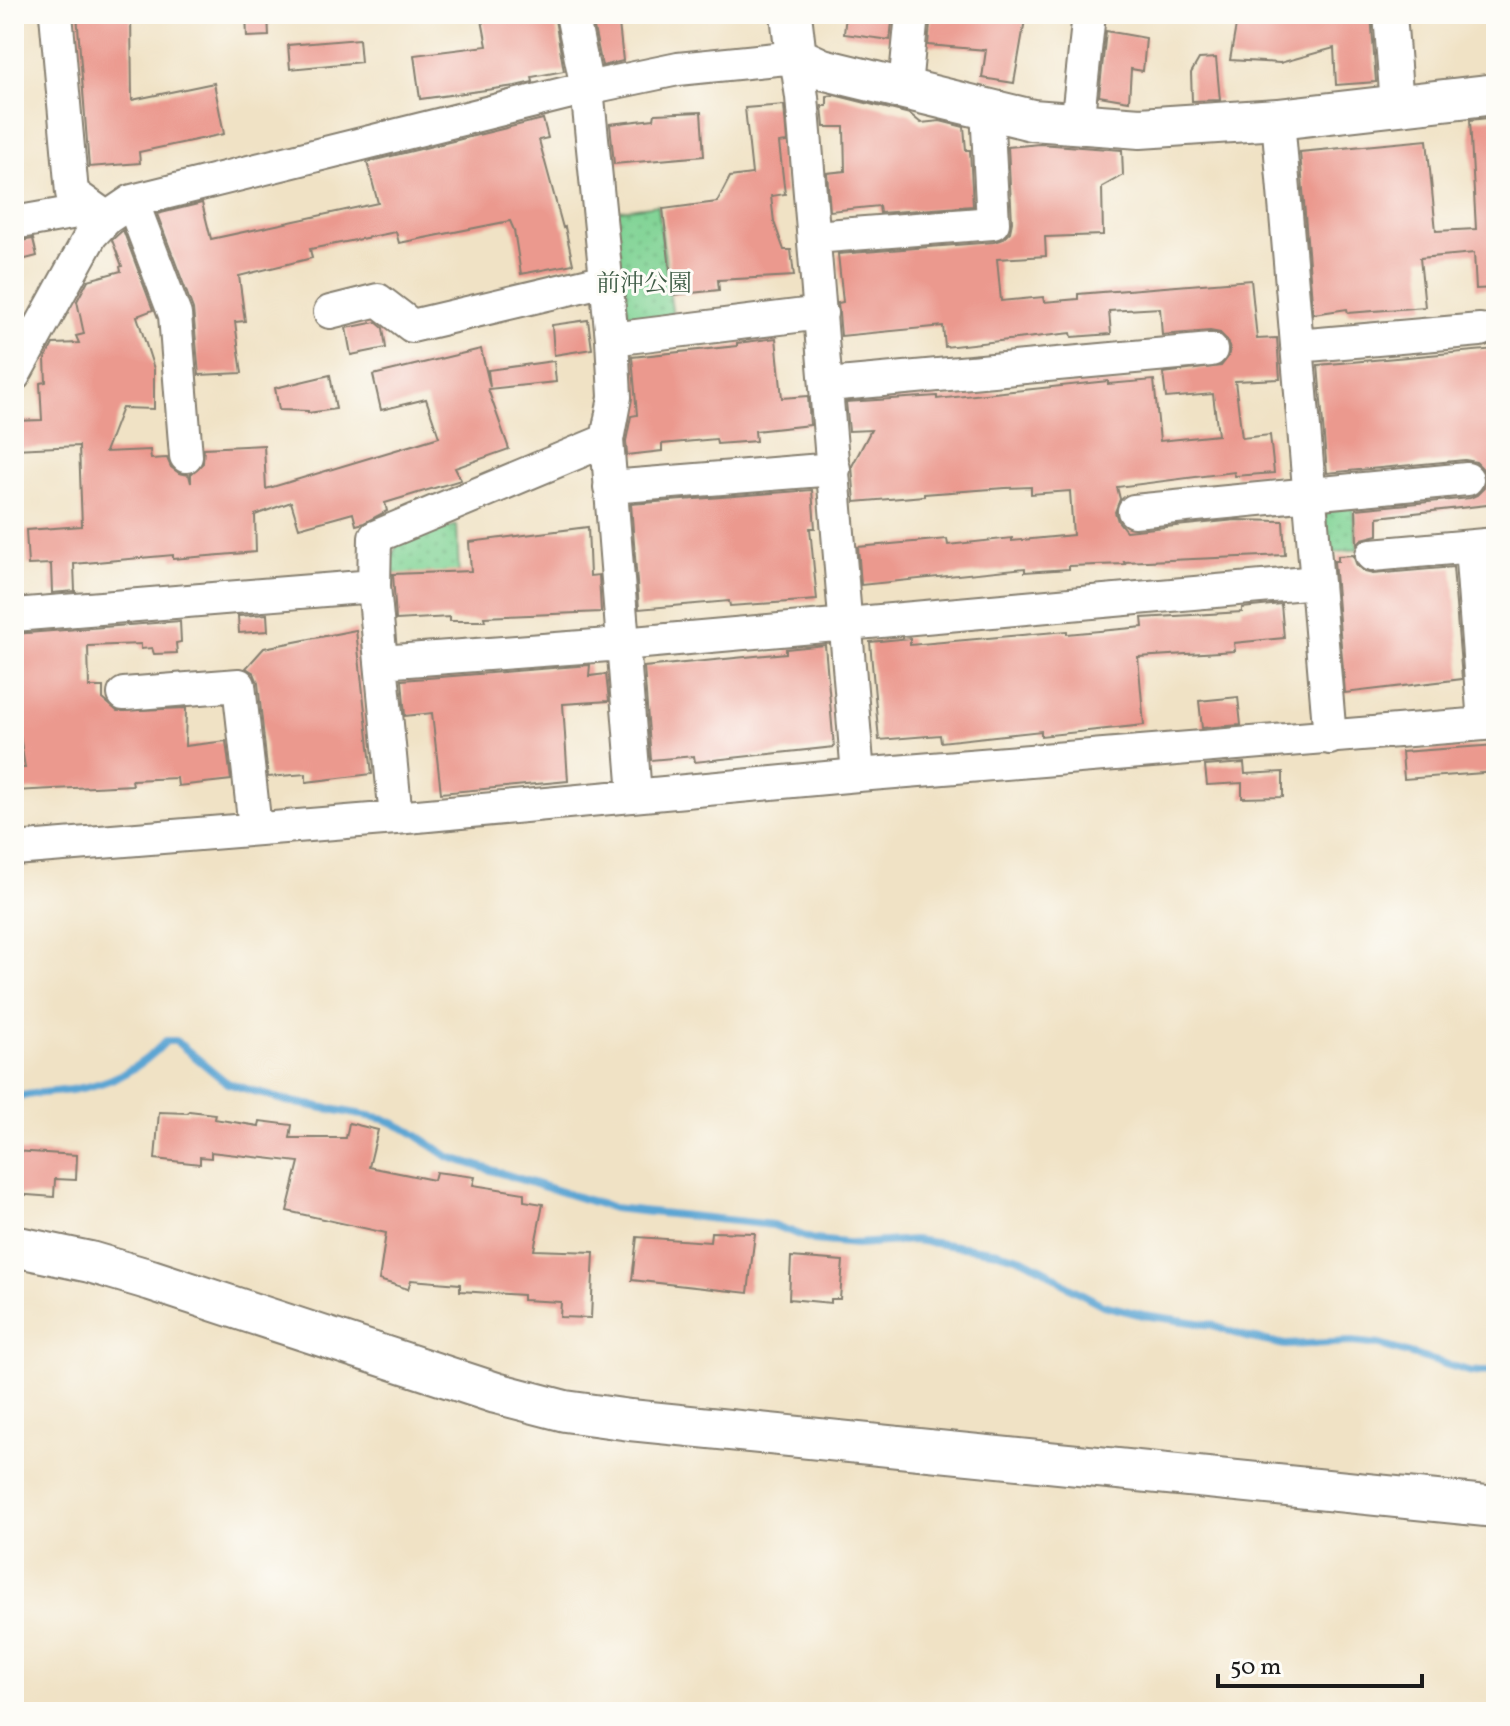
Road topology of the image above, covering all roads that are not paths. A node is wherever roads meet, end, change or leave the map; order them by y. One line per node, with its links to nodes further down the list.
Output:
1 (56, 14): 15 (street)
2 (572, 14): 9 (street)
3 (791, 14): 7 (street)
4 (912, 14): 8 (street)
5 (1089, 14): 14 (street)
6 (1390, 14): 11 (street)
7 (796, 57): 8 (street); 9 (street); 17 (street)
8 (905, 87): 12 (street)
9 (587, 88): 15 (street); 18 (street)
10 (1496, 94): 11 (street)
11 (1397, 105): 13 (street)
12 (987, 109): 14 (street); 17 (street)
13 (1278, 119): 14 (street); 23 (street)
14 (1077, 125)
15 (111, 209): 16 (street); 25 (street); 28 (street)
16 (14, 223)
17 (814, 237): 20 (street)
18 (606, 280): 19 (street); 22 (street)
19 (330, 312)
20 (821, 313): 22 (street); 26 (street)
21 (1480, 330): 23 (street)
22 (612, 339): 27 (street)
23 (1297, 346): 32 (street)
24 (1211, 350): 26 (street)
25 (14, 375)
26 (828, 385): 29 (street)
27 (607, 440): 31 (street); 37 (street)
28 (186, 456)
29 (834, 469): 31 (street); 39 (street)
30 (1467, 479): 32 (street)
31 (610, 487): 40 (street)
32 (1310, 494): 33 (street); 36 (street)
33 (1134, 511)
34 (1484, 546): 35 (street); 43 (street)
35 (1372, 555)
36 (1317, 582): 39 (street); 44 (street)
37 (374, 586): 38 (street); 41 (street)
38 (14, 615)
39 (847, 623): 40 (street); 45 (street)
40 (622, 644): 41 (street); 46 (street)
41 (381, 662): 47 (street)
42 (124, 694): 48 (street)
43 (1490, 724): 44 (street)
44 (1330, 738): 45 (street)
45 (858, 775): 46 (street)
46 (635, 795): 47 (street)
47 (396, 818): 48 (street)
48 (255, 828): 49 (street)
49 (14, 849)
50 (14, 1246): 51 (street)
51 (1496, 1507)

